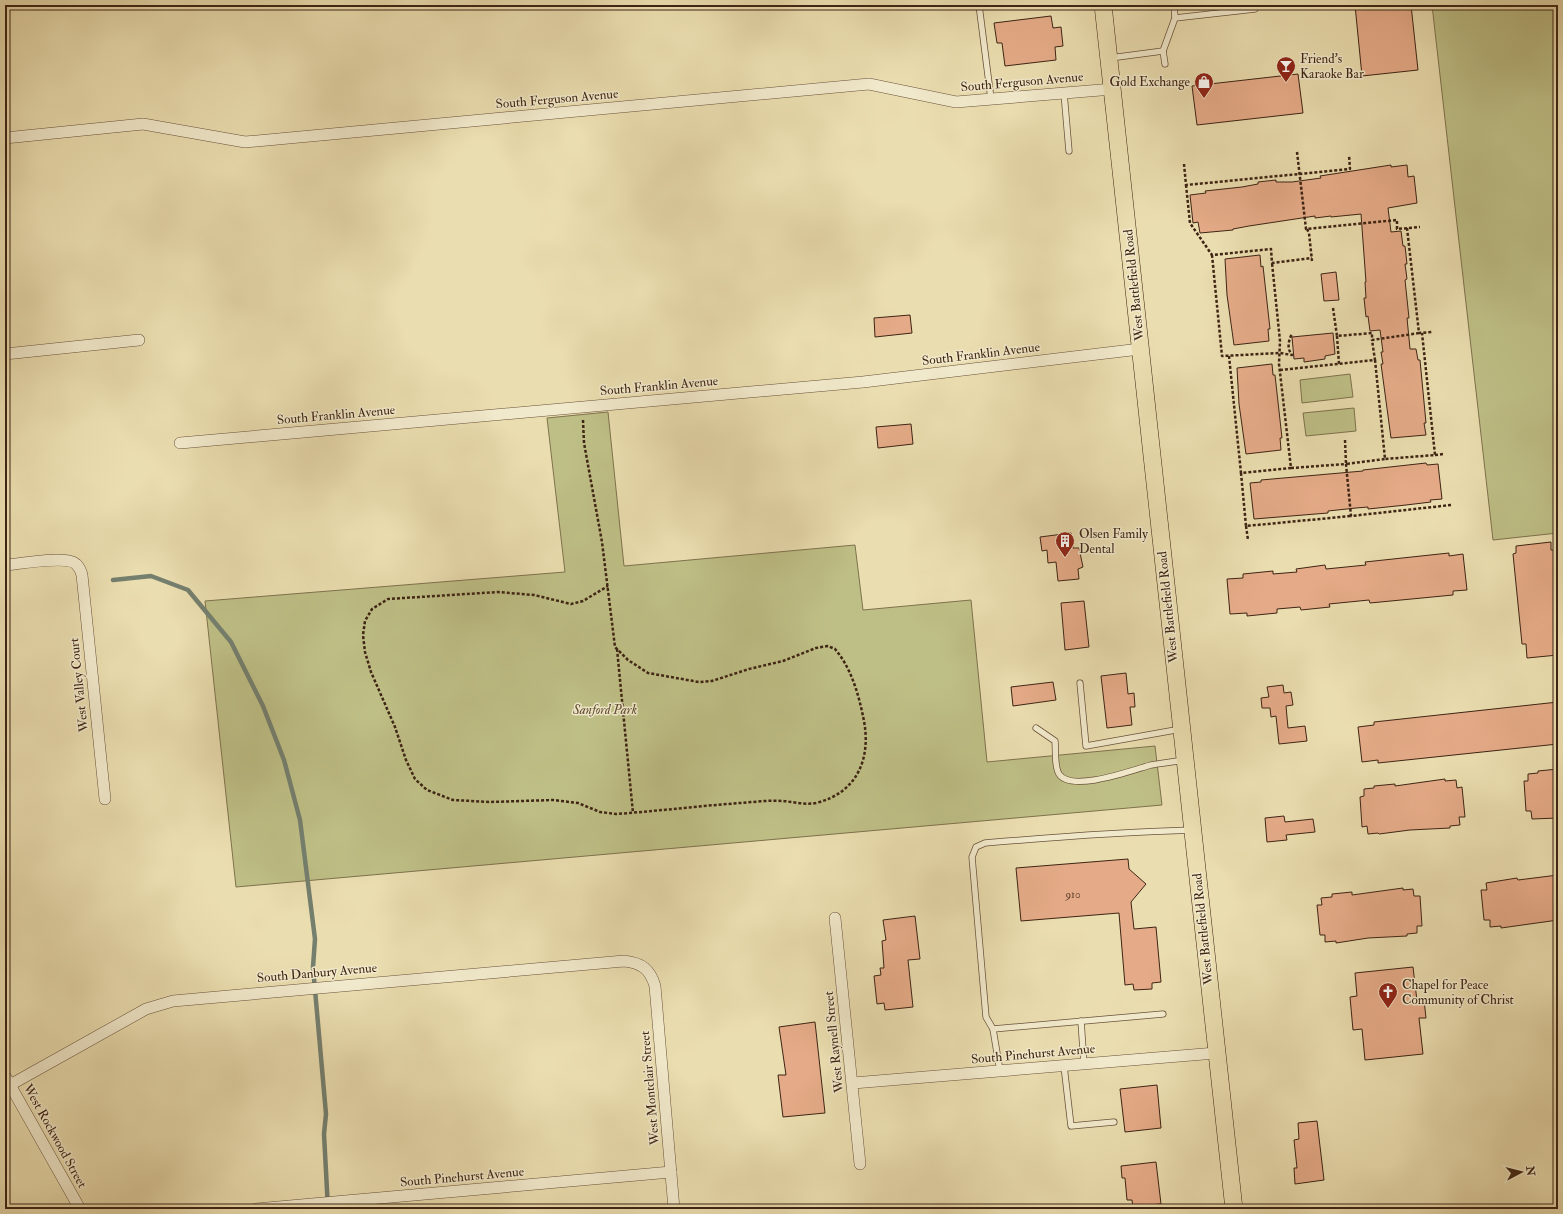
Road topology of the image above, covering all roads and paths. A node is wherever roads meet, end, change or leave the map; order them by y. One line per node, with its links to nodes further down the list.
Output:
1 (979, 5): 11 (lane)
2 (1103, 5): 7 (main road, West Battlefield Road)
3 (1174, 5): 5 (lane)
4 (1255, 9): 5 (lane)
5 (1175, 18): 6 (lane)
6 (1163, 51): 7 (lane); 8 (lane)
7 (1109, 58): 9 (main road, West Battlefield Road)
8 (1165, 64)
9 (1112, 89): 10 (street, South Ferguson Avenue); 31 (main road, West Battlefield Road)
10 (1064, 93): 11 (street, South Ferguson Avenue); 13 (lane)
11 (991, 99): 12 (street, South Ferguson Avenue)
12 (5, 138)
13 (1069, 151)
14 (1298, 152): 17 (path)
15 (1349, 155): 17 (path)
16 (1184, 164): 18 (path)
17 (1300, 173): 18 (path); 21 (path)
18 (1186, 185): 22 (path)
19 (1407, 228): 20 (path); 21 (path); 26 (path)
20 (1420, 228)
21 (1306, 229): 23 (path)
22 (1212, 255): 23 (path); 34 (path)
23 (1272, 263): 32 (path)
24 (1333, 308): 28 (path)
25 (1432, 332): 26 (path)
26 (1421, 333): 30 (path); 42 (path)
27 (1292, 334): 32 (path)
28 (1336, 336): 30 (path); 36 (path)
29 (139, 340): 33 (street)
30 (1372, 340): 35 (path)
31 (1140, 349): 38 (street, South Franklin Avenue); 56 (main road, West Battlefield Road)
32 (1280, 353): 34 (path); 37 (path)
33 (5, 354)
34 (1229, 356): 46 (path)
35 (1375, 360): 36 (path); 43 (path)
36 (1339, 364): 37 (path)
37 (1280, 370): 45 (path)
38 (582, 407): 40 (street, South Franklin Avenue); 52 (path)
39 (1345, 440): 44 (path)
40 (180, 443)
41 (1444, 454): 42 (path)
42 (1435, 455): 43 (path)
43 (1385, 459): 44 (path)
44 (1346, 464): 45 (path); 48 (path)
45 (1291, 468): 46 (path)
46 (1240, 473): 49 (path)
47 (1451, 505): 48 (path)
48 (1351, 516): 49 (path)
49 (1246, 526): 50 (path)
50 (1248, 540)
51 (5, 565): 58 (street, West Valley Court)
52 (608, 586): 53 (path); 59 (path)
53 (617, 648): 59 (path); 59 (path)
54 (1080, 683): 56 (lane)
55 (1036, 728): 57 (lane)
56 (1181, 728): 57 (main road, West Battlefield Road)
57 (1184, 760): 60 (main road, West Battlefield Road)
58 (105, 799)
59 (633, 813)
60 (1192, 830): 65 (lane); 66 (main road, West Battlefield Road)
61 (835, 918): 71 (street, West Raynell Street)
62 (645, 966): 70 (street, South Danbury Avenue); 74 (street, West Montclair Street)
63 (1163, 1014): 64 (lane)
64 (1081, 1021): 65 (lane); 67 (lane)
65 (993, 1029): 69 (lane)
66 (1216, 1053): 67 (street, South Pinehurst Avenue); 78 (main road, West Battlefield Road)
67 (1084, 1064): 68 (street, South Pinehurst Avenue)
68 (1064, 1066): 69 (street, South Pinehurst Avenue); 72 (lane)
69 (1000, 1071): 71 (street, South Pinehurst Avenue)
70 (8, 1080): 75 (street, West Rockwood Street)
71 (853, 1084): 73 (street, West Raynell Street)
72 (1114, 1122)
73 (860, 1164)
74 (671, 1172): 76 (street, South Pinehurst Avenue); 77 (street, West Montclair Street)
75 (80, 1209)
76 (256, 1209)
77 (674, 1209)
78 (1234, 1209)

